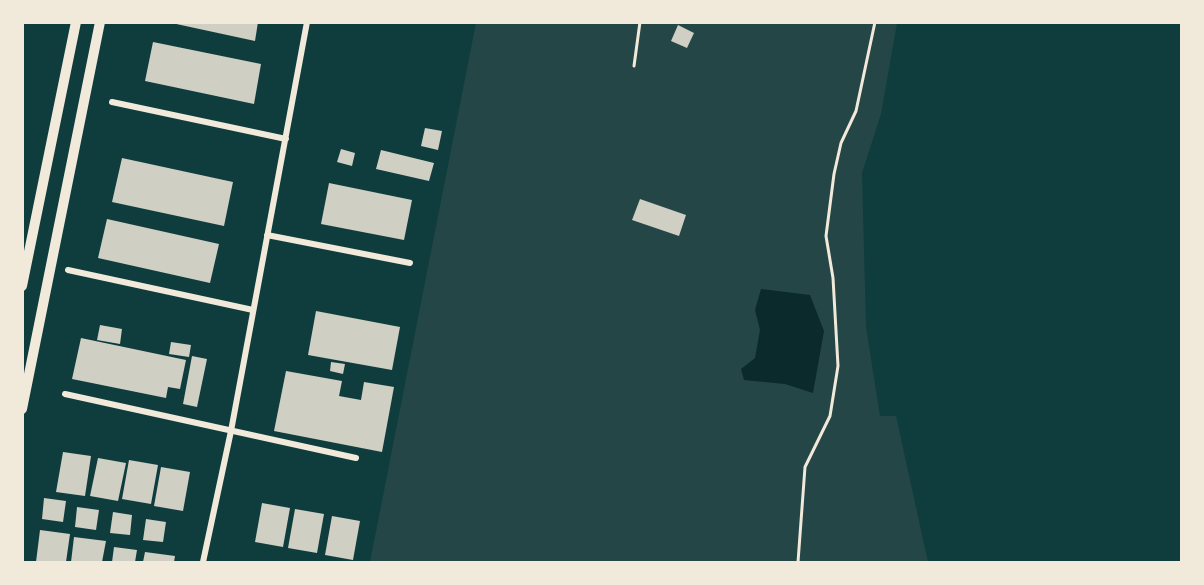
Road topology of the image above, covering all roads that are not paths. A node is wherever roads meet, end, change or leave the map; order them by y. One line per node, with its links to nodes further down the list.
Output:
1 (76, 22): 9 (street)
2 (100, 22): 12 (street)
3 (308, 22): 5 (street)
4 (112, 102): 5 (street)
5 (286, 139): 6 (street)
6 (267, 235): 7 (street); 10 (street)
7 (410, 263)
8 (68, 270): 10 (street)
9 (22, 285)
10 (253, 310): 13 (street)
11 (65, 394): 13 (street)
12 (22, 409)
13 (231, 431): 14 (street); 15 (street)
14 (356, 458)
15 (203, 562)

